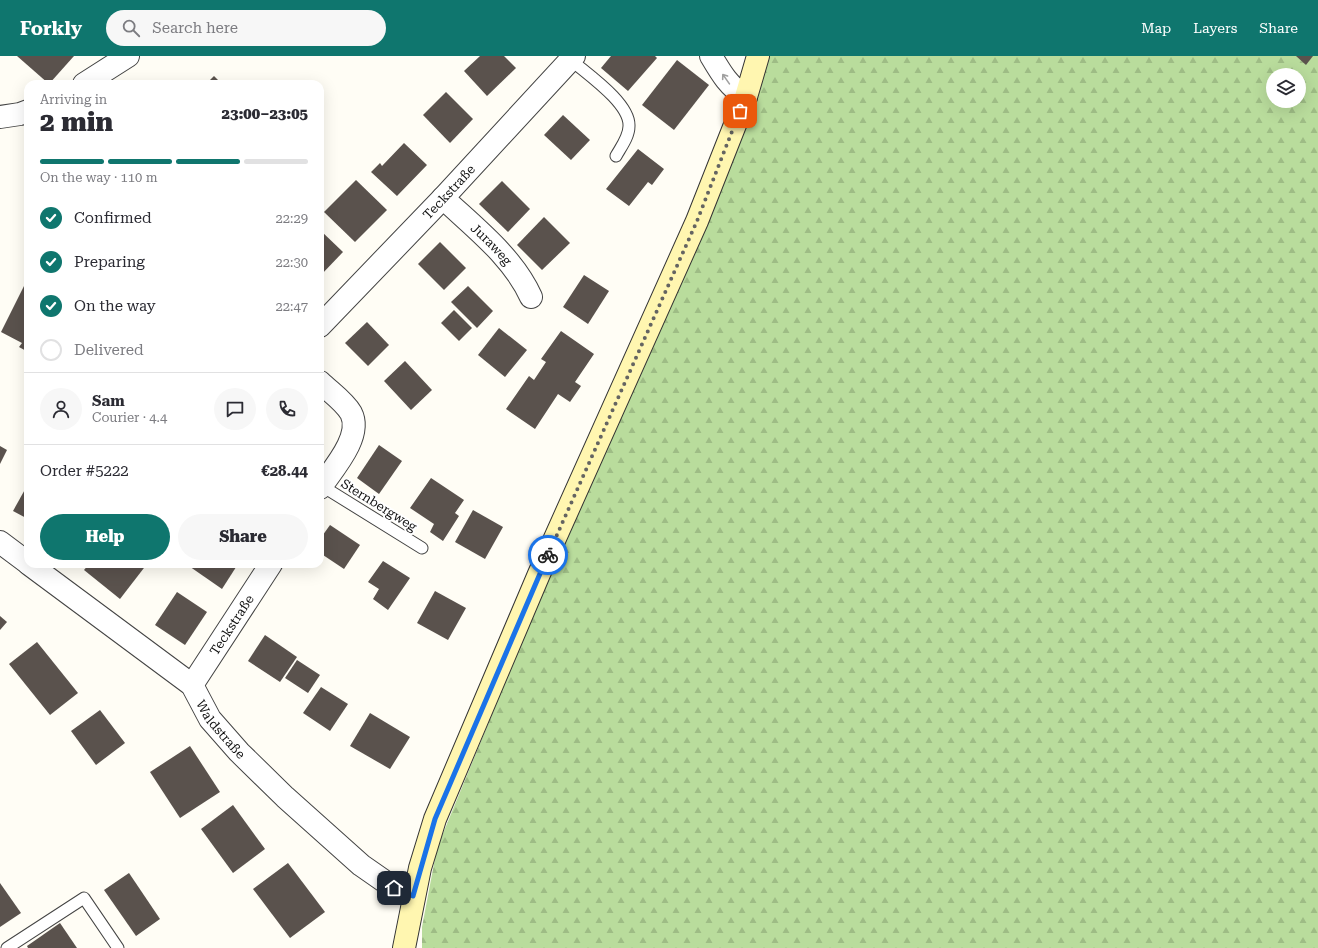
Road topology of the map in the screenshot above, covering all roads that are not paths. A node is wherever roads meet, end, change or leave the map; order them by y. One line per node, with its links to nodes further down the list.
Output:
1 (128, 56): 5 (street)
2 (711, 56): 6 (street, one-way to 2)
3 (758, 56): 6 (main road)
4 (573, 58): 7 (lane); 8 (street, Teckstraße)
5 (90, 80)
6 (746, 97): 20 (main road)
7 (616, 156)
8 (443, 198): 9 (street, Juraweg); 10 (street, Teckstraße)
9 (531, 297)
10 (324, 322)
11 (324, 386): 12 (street)
12 (324, 482)
13 (324, 489): 15 (lane, Sternbergweg)
14 (0, 542): 16 (street, Waldstraße)
15 (422, 548)
16 (24, 560)
17 (34, 568): 19 (street, Waldstraße)
18 (268, 568): 19 (street, Teckstraße)
19 (192, 685): 20 (street, Waldstraße)
20 (413, 896): 23 (main road)
21 (7, 948): 22 (lane)
22 (118, 948)
23 (404, 948)

